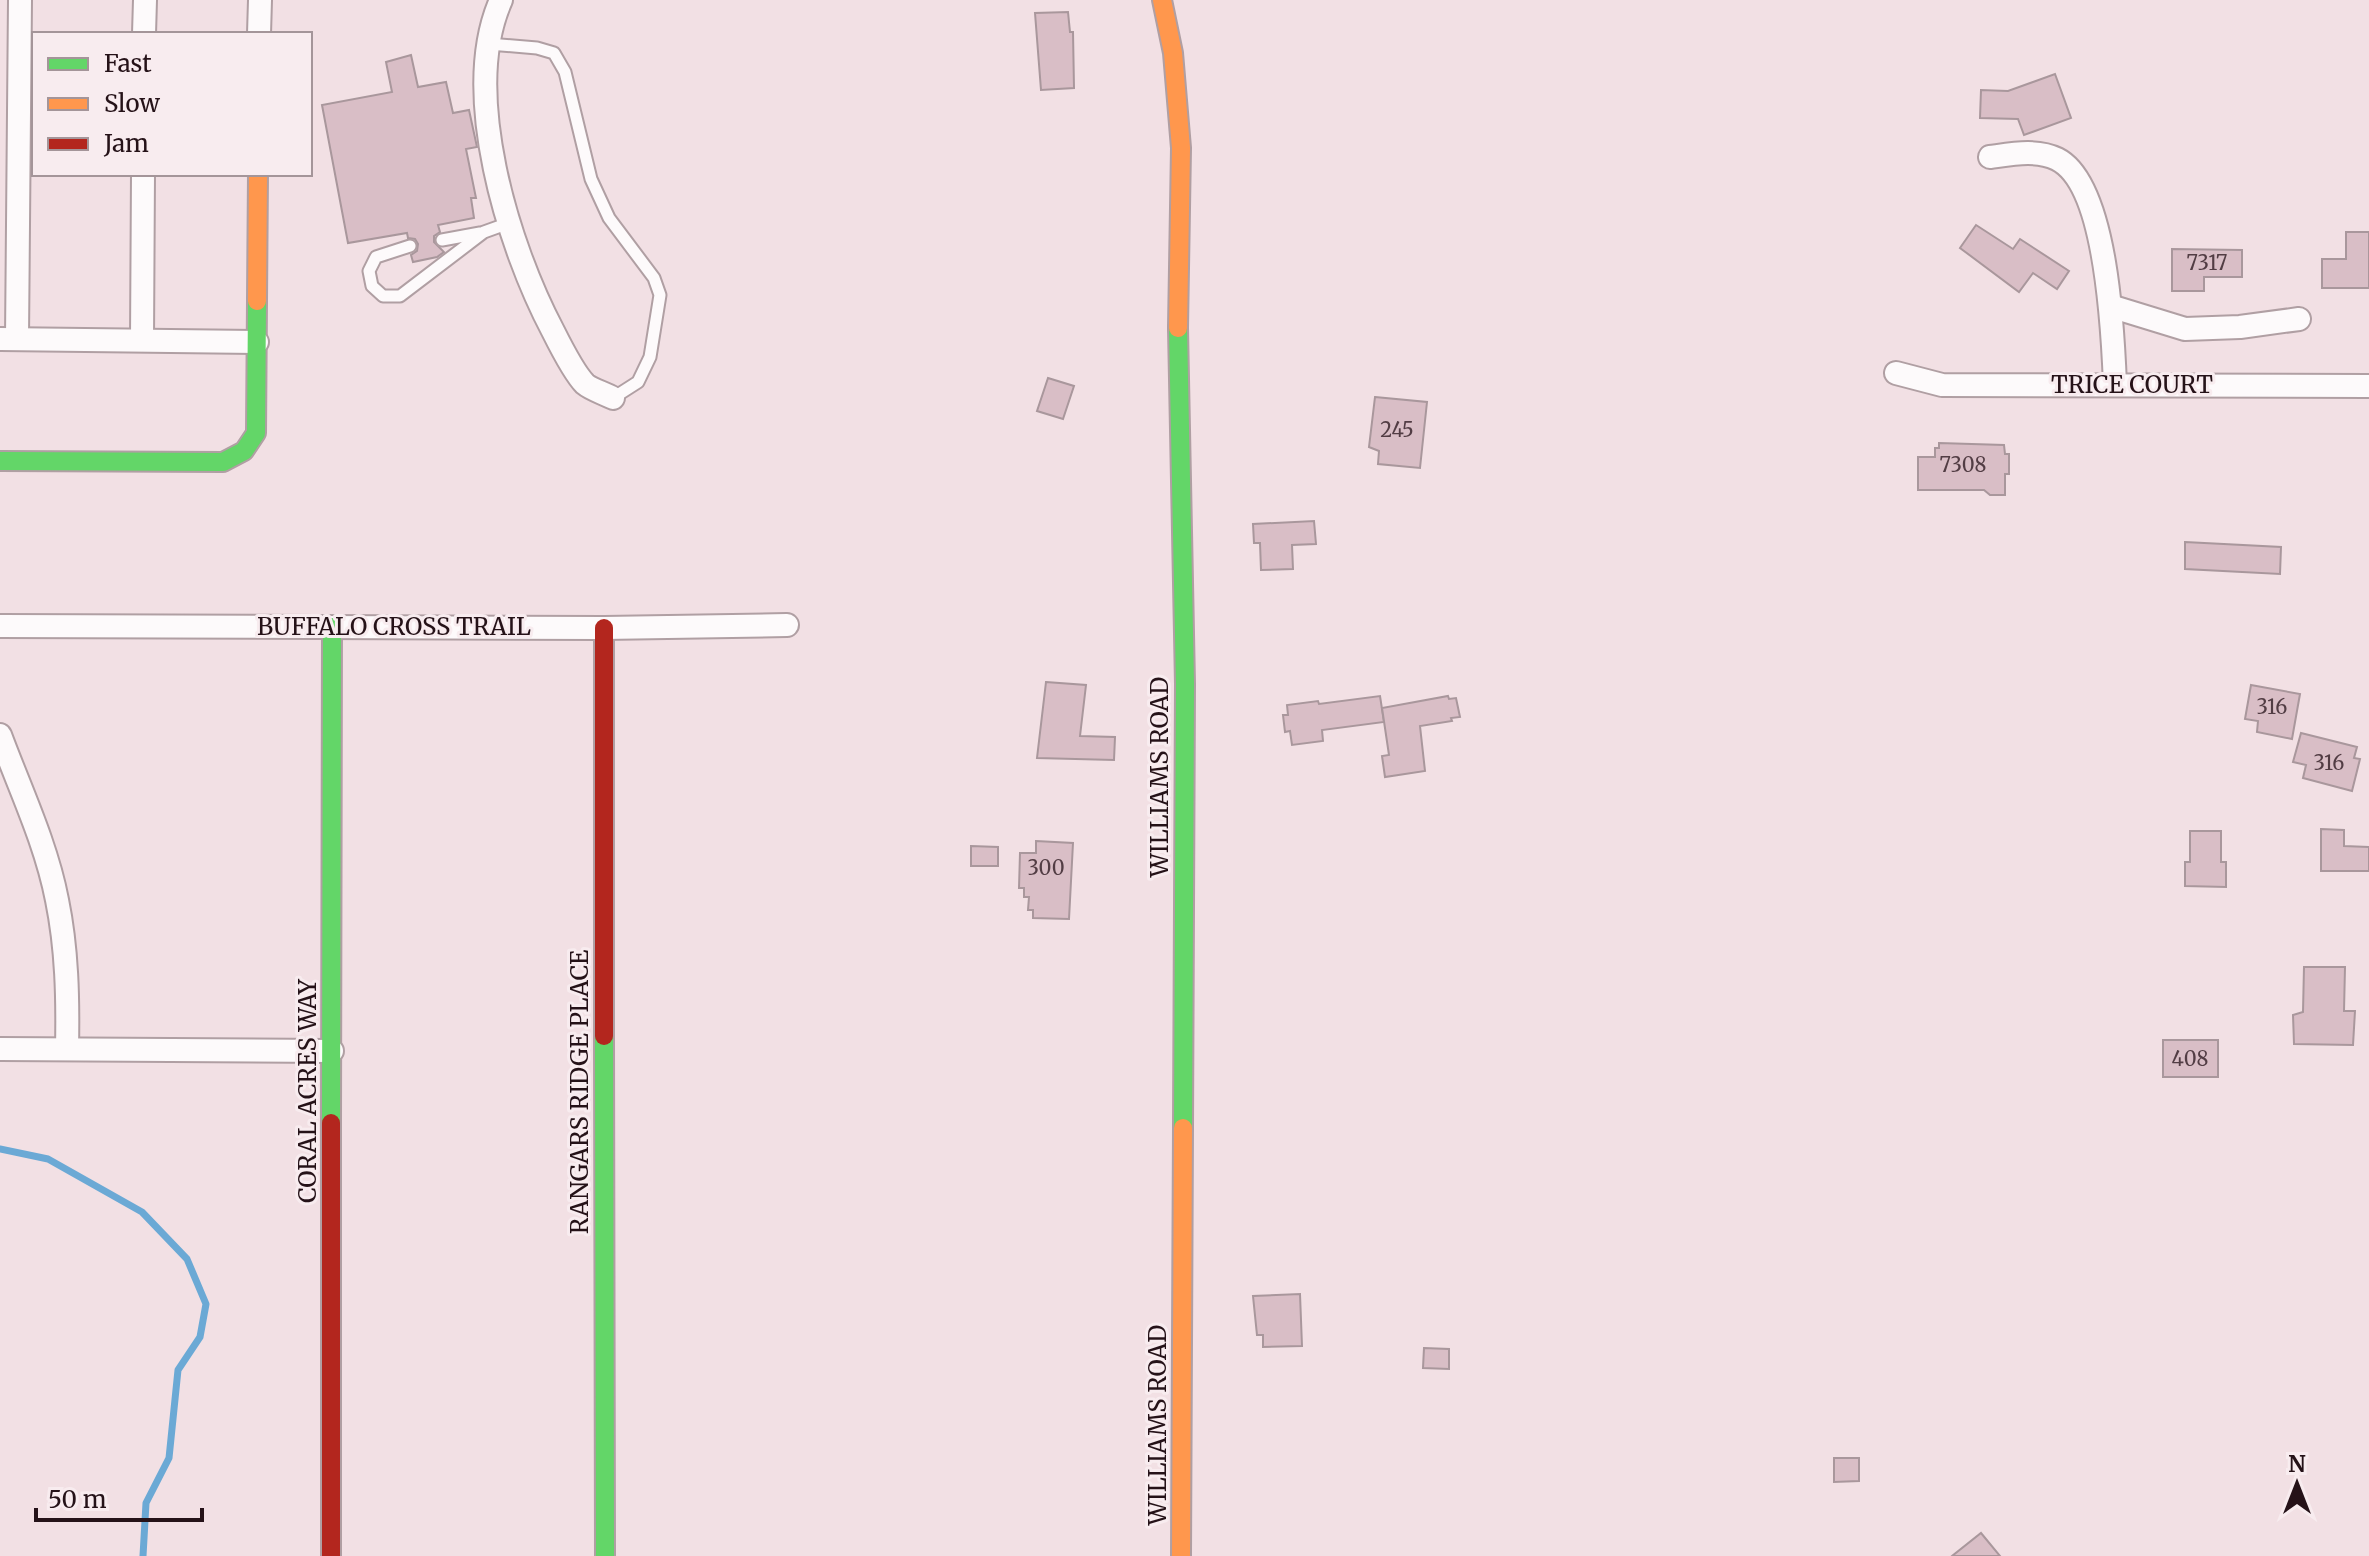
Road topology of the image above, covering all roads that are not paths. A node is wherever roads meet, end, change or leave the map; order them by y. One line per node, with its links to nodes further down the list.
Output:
1 (20, 0): 18 (street)
2 (145, 0): 6 (street)
3 (260, 0): 7 (street)
4 (501, 0): 8 (street)
5 (1162, 0): 36 (street, WILLIAMS ROAD)
6 (144, 32)
7 (259, 32)
8 (489, 44): 12 (street); 24 (lane)
9 (1990, 157): 16 (street)
10 (143, 176): 19 (street)
11 (258, 176): 20 (street)
12 (509, 223): 13 (lane); 24 (street)
13 (484, 232): 14 (lane); 15 (lane)
14 (442, 240)
15 (410, 246)
16 (2110, 306): 17 (street); 22 (street)
17 (2299, 319)
18 (9, 338): 19 (street)
19 (142, 339): 20 (street)
20 (257, 342): 25 (street)
21 (1896, 373): 22 (street, TRICE COURT)
22 (2115, 385): 23 (street, TRICE COURT)
23 (2369, 386)
24 (613, 398)
25 (0, 461)
26 (787, 625): 29 (street, BUFFALO CROSS TRAIL)
27 (0, 626): 28 (street, BUFFALO CROSS TRAIL)
28 (332, 627): 29 (street, BUFFALO CROSS TRAIL); 33 (street, CORAL ACRES WAY)
29 (604, 628): 35 (street, RANGARS RIDGE PLACE)
30 (0, 735): 32 (street)
31 (0, 1049): 32 (street)
32 (67, 1049): 33 (street)
33 (332, 1051): 34 (street, CORAL ACRES WAY)
34 (331, 1556)
35 (605, 1556)
36 (1181, 1556)

